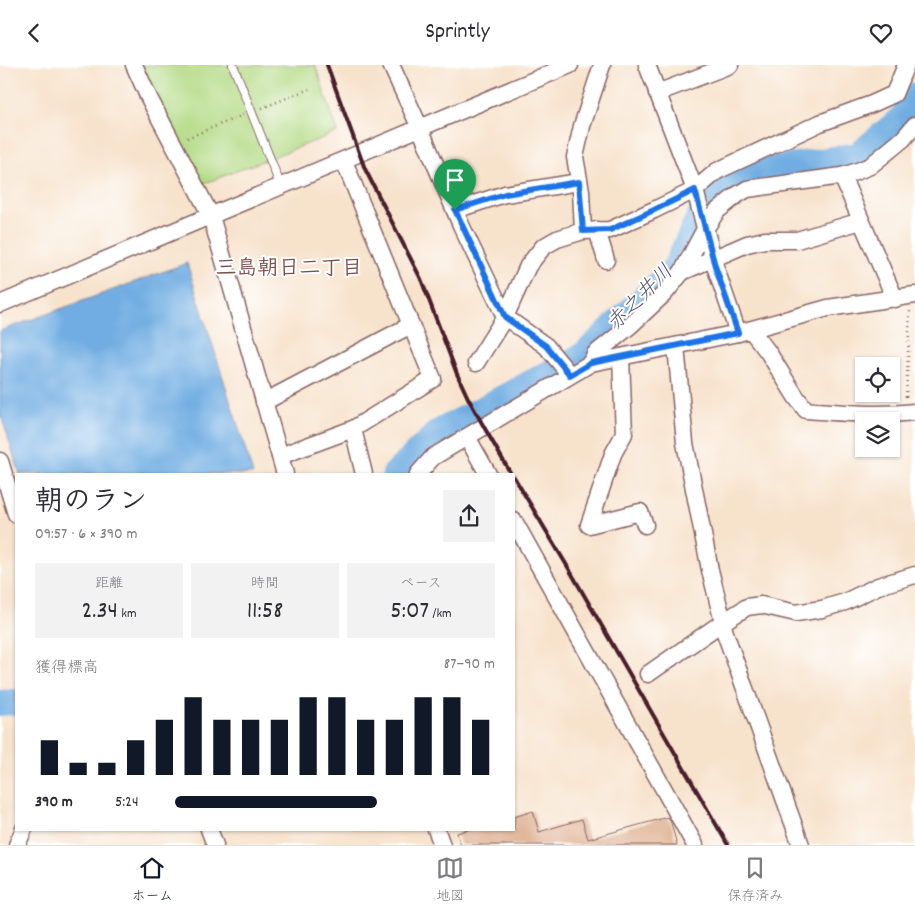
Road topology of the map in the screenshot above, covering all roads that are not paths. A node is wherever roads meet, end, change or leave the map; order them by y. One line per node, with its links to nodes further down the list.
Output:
1 (134, 65): 18 (street)
2 (233, 65): 15 (lane)
3 (391, 65): 11 (street)
4 (570, 65): 11 (street)
5 (602, 65): 14 (street)
6 (647, 65): 9 (street)
7 (730, 65): 9 (street)
8 (906, 65): 16 (street)
9 (657, 93): 16 (street)
10 (915, 125): 13 (street)
11 (420, 128): 12 (street); 17 (street)
12 (344, 161): 15 (street); 28 (street)
13 (842, 176): 19 (street); 20 (street)
14 (579, 182): 17 (street); 21 (street)
15 (281, 187): 18 (street)
16 (696, 197): 20 (street); 21 (street)
17 (455, 210): 27 (street)
18 (211, 216): 26 (street); 35 (street)
19 (861, 221): 22 (street); 25 (street)
20 (704, 226): 22 (street); 24 (street)
21 (590, 231): 23 (street); 27 (street)
22 (713, 259): 24 (street); 29 (street)
23 (606, 260)
24 (682, 272): 33 (street)
25 (907, 297): 29 (street)
26 (0, 304)
27 (505, 317): 32 (street); 34 (street)
28 (411, 325): 35 (street); 37 (street)
29 (744, 332): 30 (street); 36 (street)
30 (676, 346): 31 (street); 49 (street)
31 (621, 357): 33 (street); 47 (street)
32 (476, 363)
33 (591, 363): 34 (street)
34 (568, 373): 38 (street)
35 (264, 402): 39 (street)
36 (910, 412)
37 (353, 429): 39 (street); 42 (street)
38 (467, 437): 43 (street); 44 (street)
39 (280, 456): 41 (street)
40 (0, 461): 45 (street)
41 (284, 473)
42 (364, 473)
43 (419, 473)
44 (487, 473)
45 (15, 510)
46 (515, 523): 57 (street)
47 (645, 525)
48 (915, 575): 49 (street)
49 (723, 622): 50 (street); 58 (street)
50 (648, 674)
51 (23, 831): 54 (street)
52 (210, 831): 55 (street)
53 (437, 831): 56 (street)
54 (17, 845)
55 (215, 845)
56 (442, 845)
57 (695, 845)
58 (801, 845)

